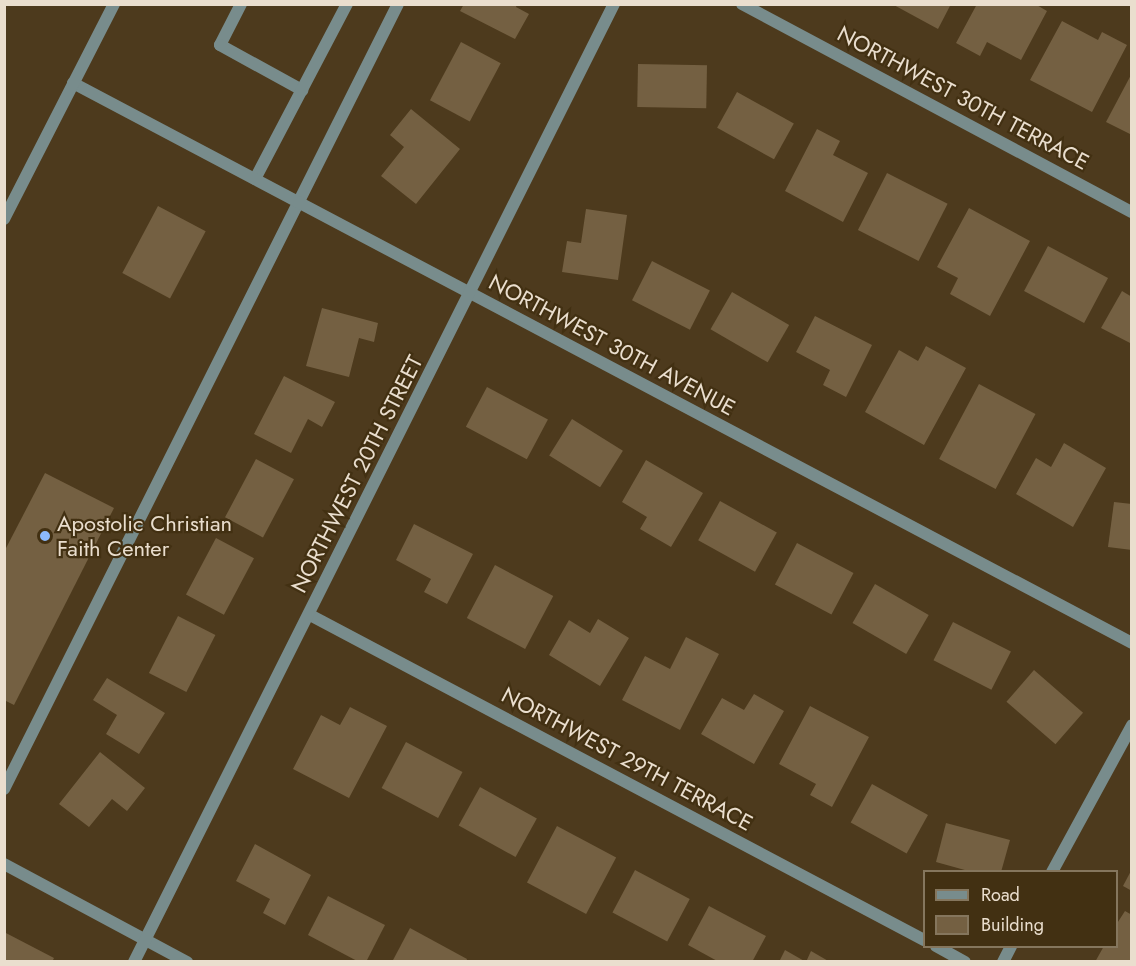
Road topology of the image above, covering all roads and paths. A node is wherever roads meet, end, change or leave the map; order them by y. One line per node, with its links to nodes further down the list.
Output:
1 (114, 4): 7 (street)
2 (241, 4): 8 (street)
3 (347, 4): 8 (street)
4 (398, 4): 10 (street)
5 (614, 4): 13 (street, NORTHWEST 20TH STREET)
6 (742, 4): 11 (street, NORTHWEST 30TH TERRACE)
7 (73, 83): 9 (street, NORTHWEST 30TH AVENUE); 12 (street)
8 (302, 90): 9 (street)
9 (255, 179): 10 (street, NORTHWEST 30TH AVENUE)
10 (299, 202): 13 (street, NORTHWEST 30TH AVENUE); 17 (street)
11 (1131, 212)
12 (4, 219)
13 (470, 293): 14 (street, NORTHWEST 20TH STREET); 15 (street, NORTHWEST 30TH AVENUE)
14 (310, 615): 20 (street, NORTHWEST 20TH STREET); 21 (street, NORTHWEST 29TH TERRACE)
15 (1131, 643)
16 (1131, 725): 19 (street)
17 (4, 789)
18 (4, 864): 20 (street)
19 (1053, 870)
20 (145, 939): 24 (street, NORTHWEST 20TH STREET); 25 (street)
21 (923, 939)
22 (940, 948): 26 (street)
23 (1010, 948): 27 (street)
24 (134, 962)
25 (187, 962)
26 (965, 962)
27 (1003, 962)

